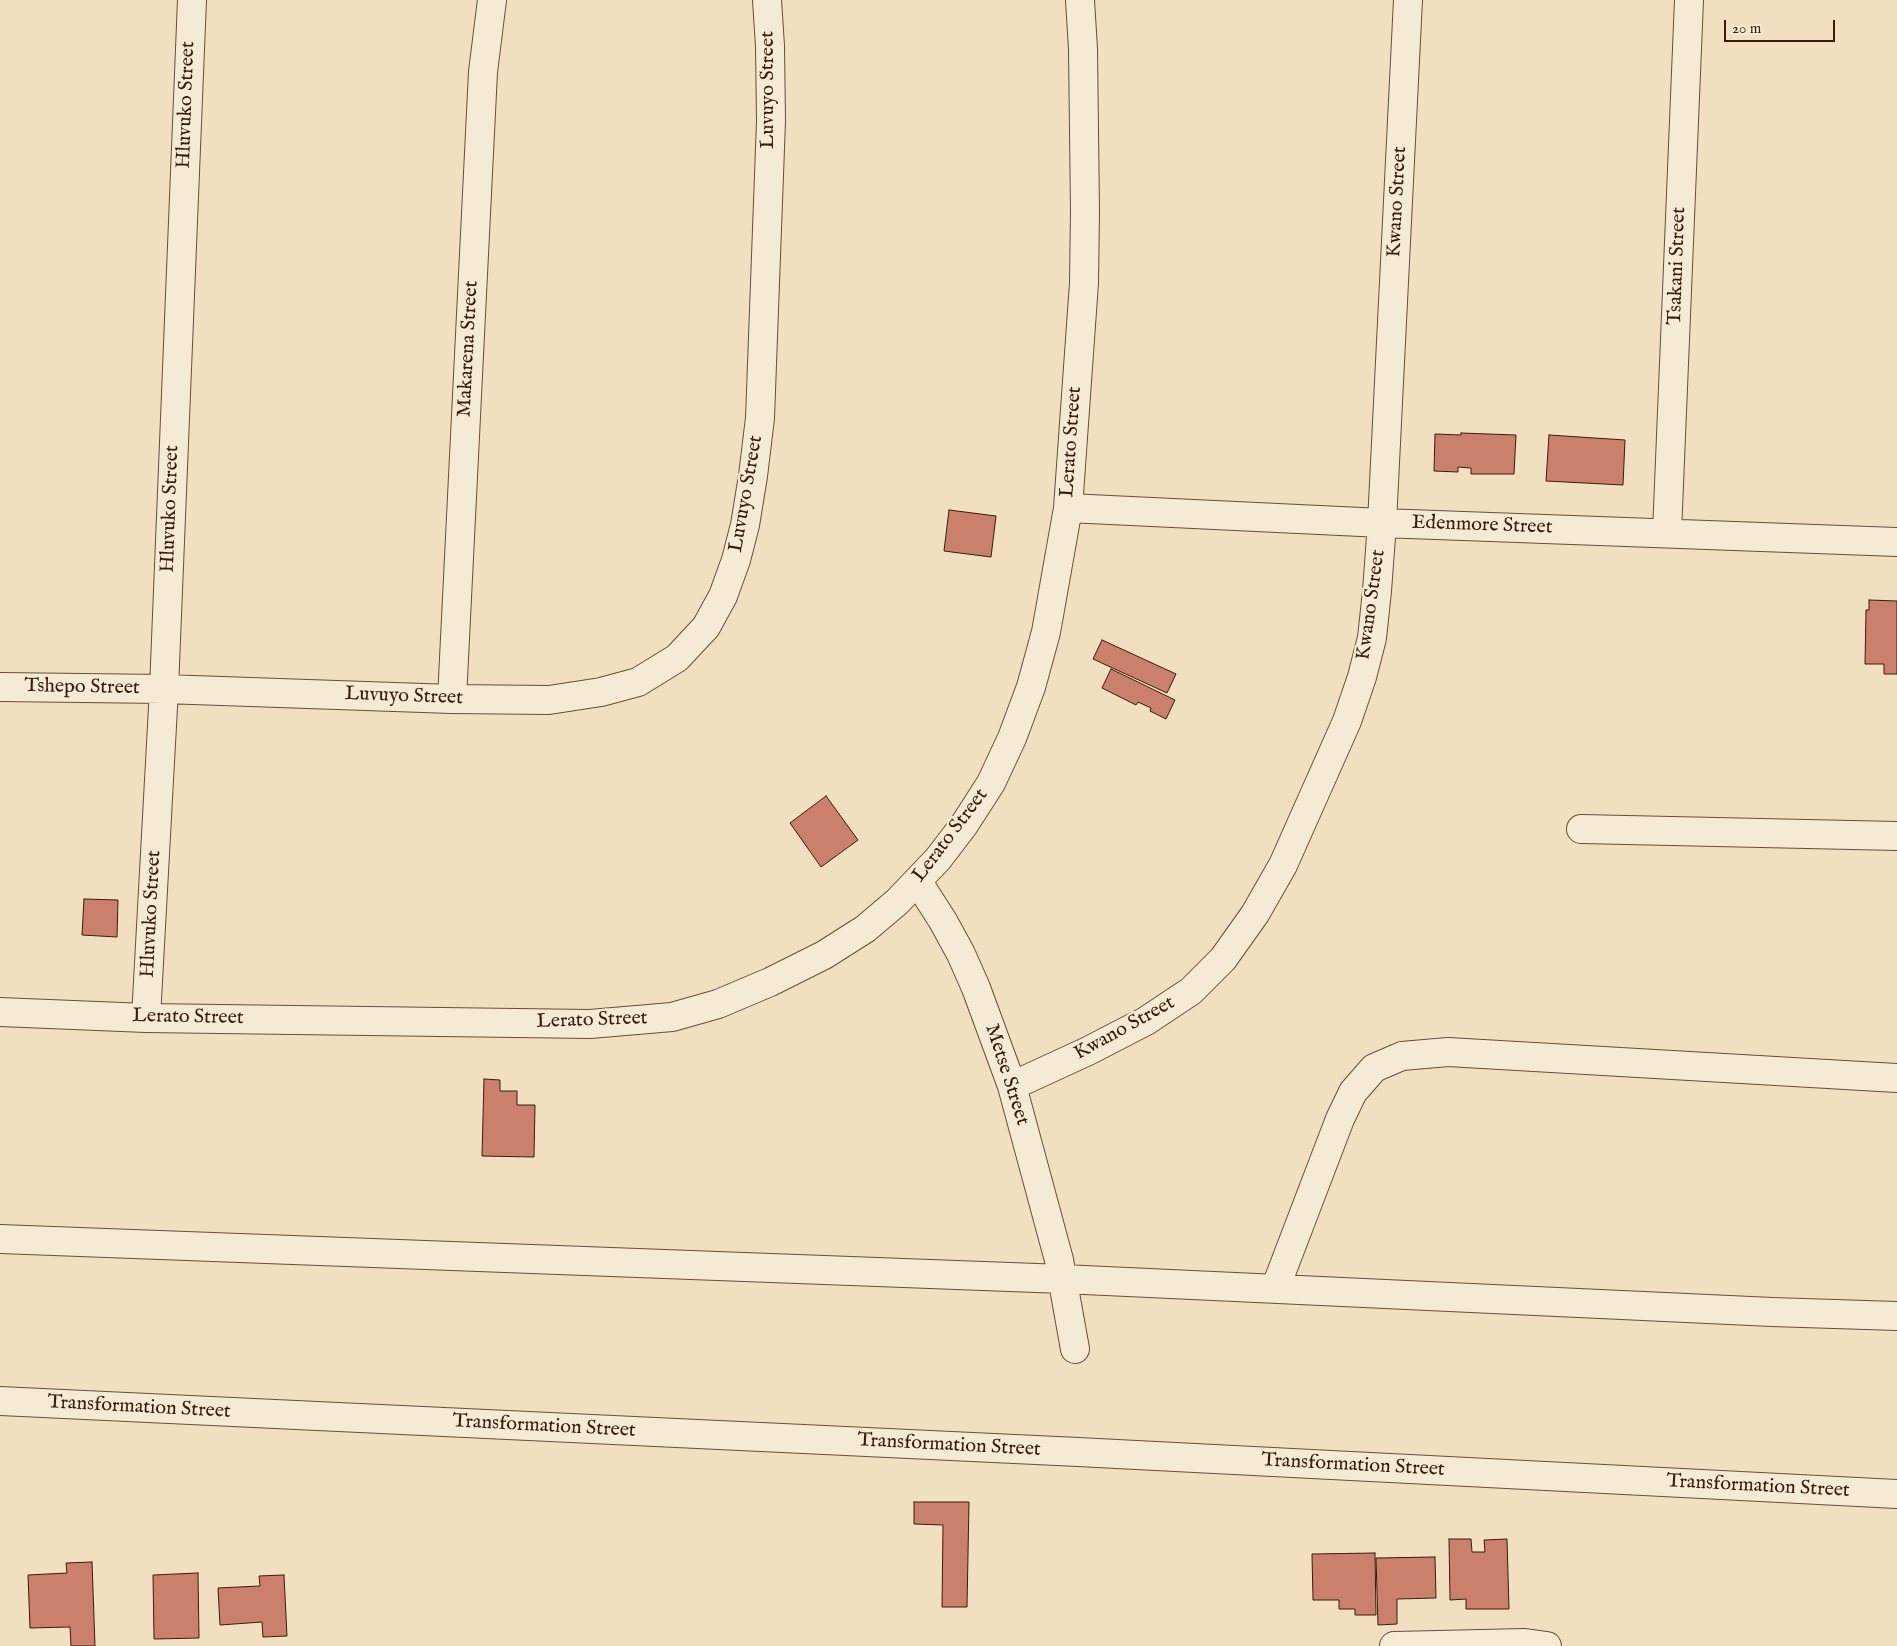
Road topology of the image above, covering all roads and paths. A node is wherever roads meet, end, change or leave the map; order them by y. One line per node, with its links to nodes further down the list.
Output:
1 (192, 0): 12 (street, Hluvuko Street)
2 (492, 0): 13 (street, Makarena Street)
3 (767, 0): 13 (street, Luvuyo Street)
4 (1080, 0): 7 (street, Lerato Street)
5 (1408, 0): 8 (street, Kwano Street)
6 (1689, 0): 9 (street, Tsakani Street)
7 (1068, 508): 8 (street, Edenmore Street); 16 (street, Lerato Street)
8 (1382, 523): 9 (street, Edenmore Street); 20 (street, Kwano Street)
9 (1667, 532): 10 (street, Edenmore Street)
10 (1897, 542)
11 (0, 687): 12 (street, Tshepo Street)
12 (164, 689): 13 (street, Luvuyo Street); 18 (street, Hluvuko Street)
13 (452, 699)
14 (1581, 829): 15 (street)
15 (1897, 836)
16 (918, 882): 18 (street, Lerato Street); 20 (street, Metse Street)
17 (0, 1012): 18 (street, Lerato Street)
18 (146, 1018)
19 (1897, 1078): 23 (street)
20 (1012, 1086): 22 (street, Metse Street)
21 (0, 1239): 22 (street)
22 (1063, 1279): 23 (street); 25 (street, Metse Street)
23 (1276, 1289): 24 (street)
24 (1897, 1316)
25 (1075, 1349)
26 (0, 1401): 27 (street, Transformation Street)
27 (1897, 1494)
28 (1394, 1646): 29 (street)
29 (1548, 1646)

